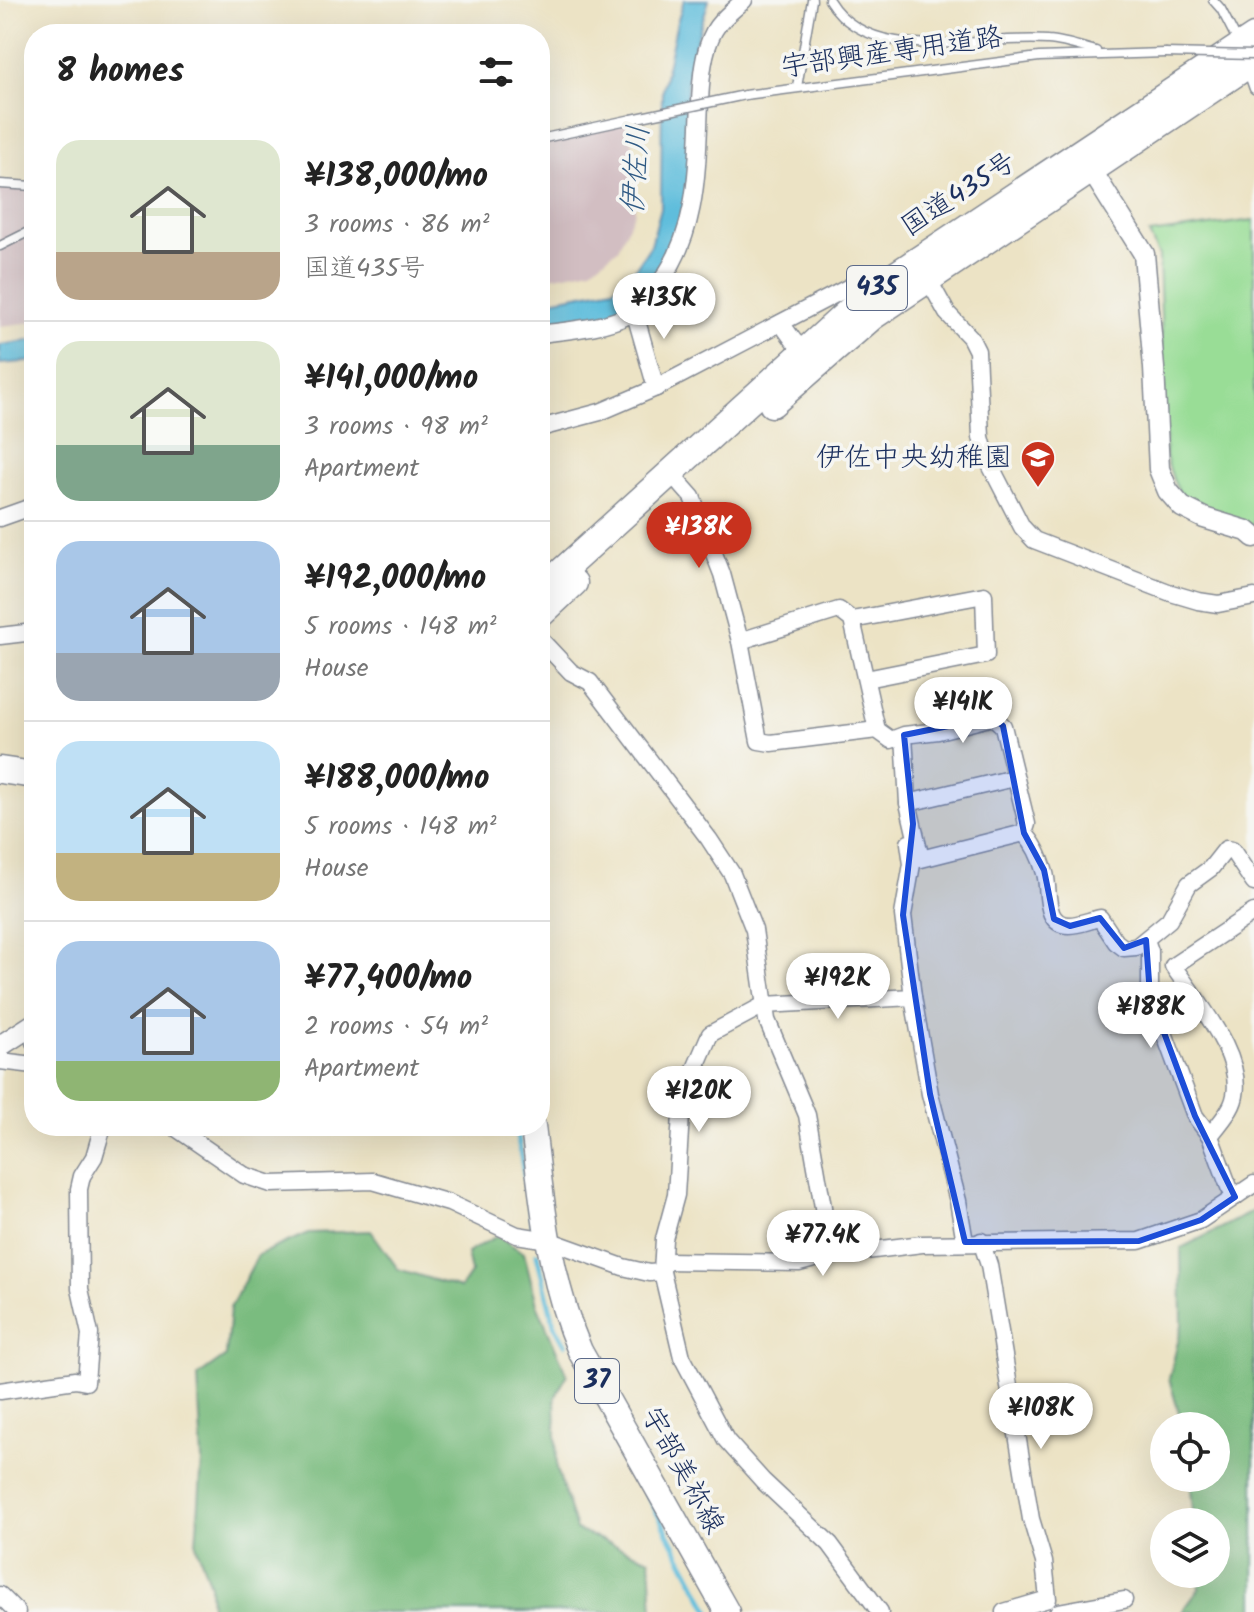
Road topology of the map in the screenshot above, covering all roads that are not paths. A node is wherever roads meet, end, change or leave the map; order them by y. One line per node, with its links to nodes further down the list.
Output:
1 (744, 0): 16 (street)
2 (812, 0): 7 (lane)
3 (829, 0): 5 (lane)
4 (1213, 0): 6 (lane)
5 (1106, 53): 6 (lane, 宇部興産専用道路, bridge); 7 (lane, 宇部興産専用道路)
6 (1250, 59): 9 (highway, 国道435号 / 435)
7 (797, 87): 8 (lane, 宇部興産専用道路, bridge)
8 (550, 137)
9 (1086, 162): 14 (highway, 国道435号 / 435); 15 (highway, 国道435号 / 435); 25 (street)
10 (0, 184): 11 (lane)
11 (24, 185)
12 (24, 234): 13 (lane)
13 (0, 246)
14 (891, 278): 17 (street); 19 (highway, 国道435号 / 435)
15 (928, 279): 19 (highway, 国道435号 / 435); 27 (street)
16 (632, 314): 18 (street); 20 (street)
17 (781, 323): 19 (street); 20 (street)
18 (550, 332)
19 (811, 356): 22 (highway, 国道435号 / 435)
20 (656, 388): 21 (street)
21 (550, 425)
22 (676, 479): 26 (highway, 国道435号 / 435); 28 (highway, 国道435号 / 435); 32 (street)
23 (24, 510): 24 (street)
24 (0, 518)
25 (1254, 537)
26 (550, 583)
27 (1254, 597)
28 (550, 605)
29 (852, 620): 32 (street); 34 (street); 34 (street)
30 (24, 633): 31 (street)
31 (0, 636)
32 (740, 641): 35 (street)
33 (550, 650): 47 (street)
34 (866, 679): 35 (street)
35 (877, 730): 36 (street)
36 (904, 735): 39 (street); 40 (street)
37 (0, 770): 38 (highway)
38 (24, 774)
39 (1014, 778): 40 (street); 42 (street)
40 (908, 803): 41 (street)
41 (913, 824): 42 (street); 46 (street)
42 (1024, 833): 45 (street)
43 (1254, 883): 45 (street)
44 (1254, 912): 55 (street)
45 (1146, 940): 55 (street)
46 (913, 997): 47 (street); 59 (street)
47 (764, 1005): 60 (street); 61 (street)
48 (24, 1030): 49 (street)
49 (0, 1046)
50 (0, 1061): 51 (street)
51 (24, 1064)
52 (100, 1136): 62 (street)
53 (187, 1136): 58 (street)
54 (534, 1136): 58 (main road, 宇部美祢線 / 37)
55 (1210, 1136): 57 (street)
56 (1254, 1184): 57 (street)
57 (1235, 1197): 59 (street)
58 (548, 1240): 61 (street); 67 (main road, 宇部美祢線 / 37)
59 (973, 1242): 60 (street); 65 (street)
60 (826, 1256): 61 (street)
61 (663, 1267): 68 (street)
62 (0, 1391)
63 (0, 1595): 66 (street)
64 (1124, 1600): 65 (street)
65 (1054, 1608): 69 (street)
66 (17, 1612)
67 (727, 1612)
68 (880, 1612)
69 (1004, 1612)

